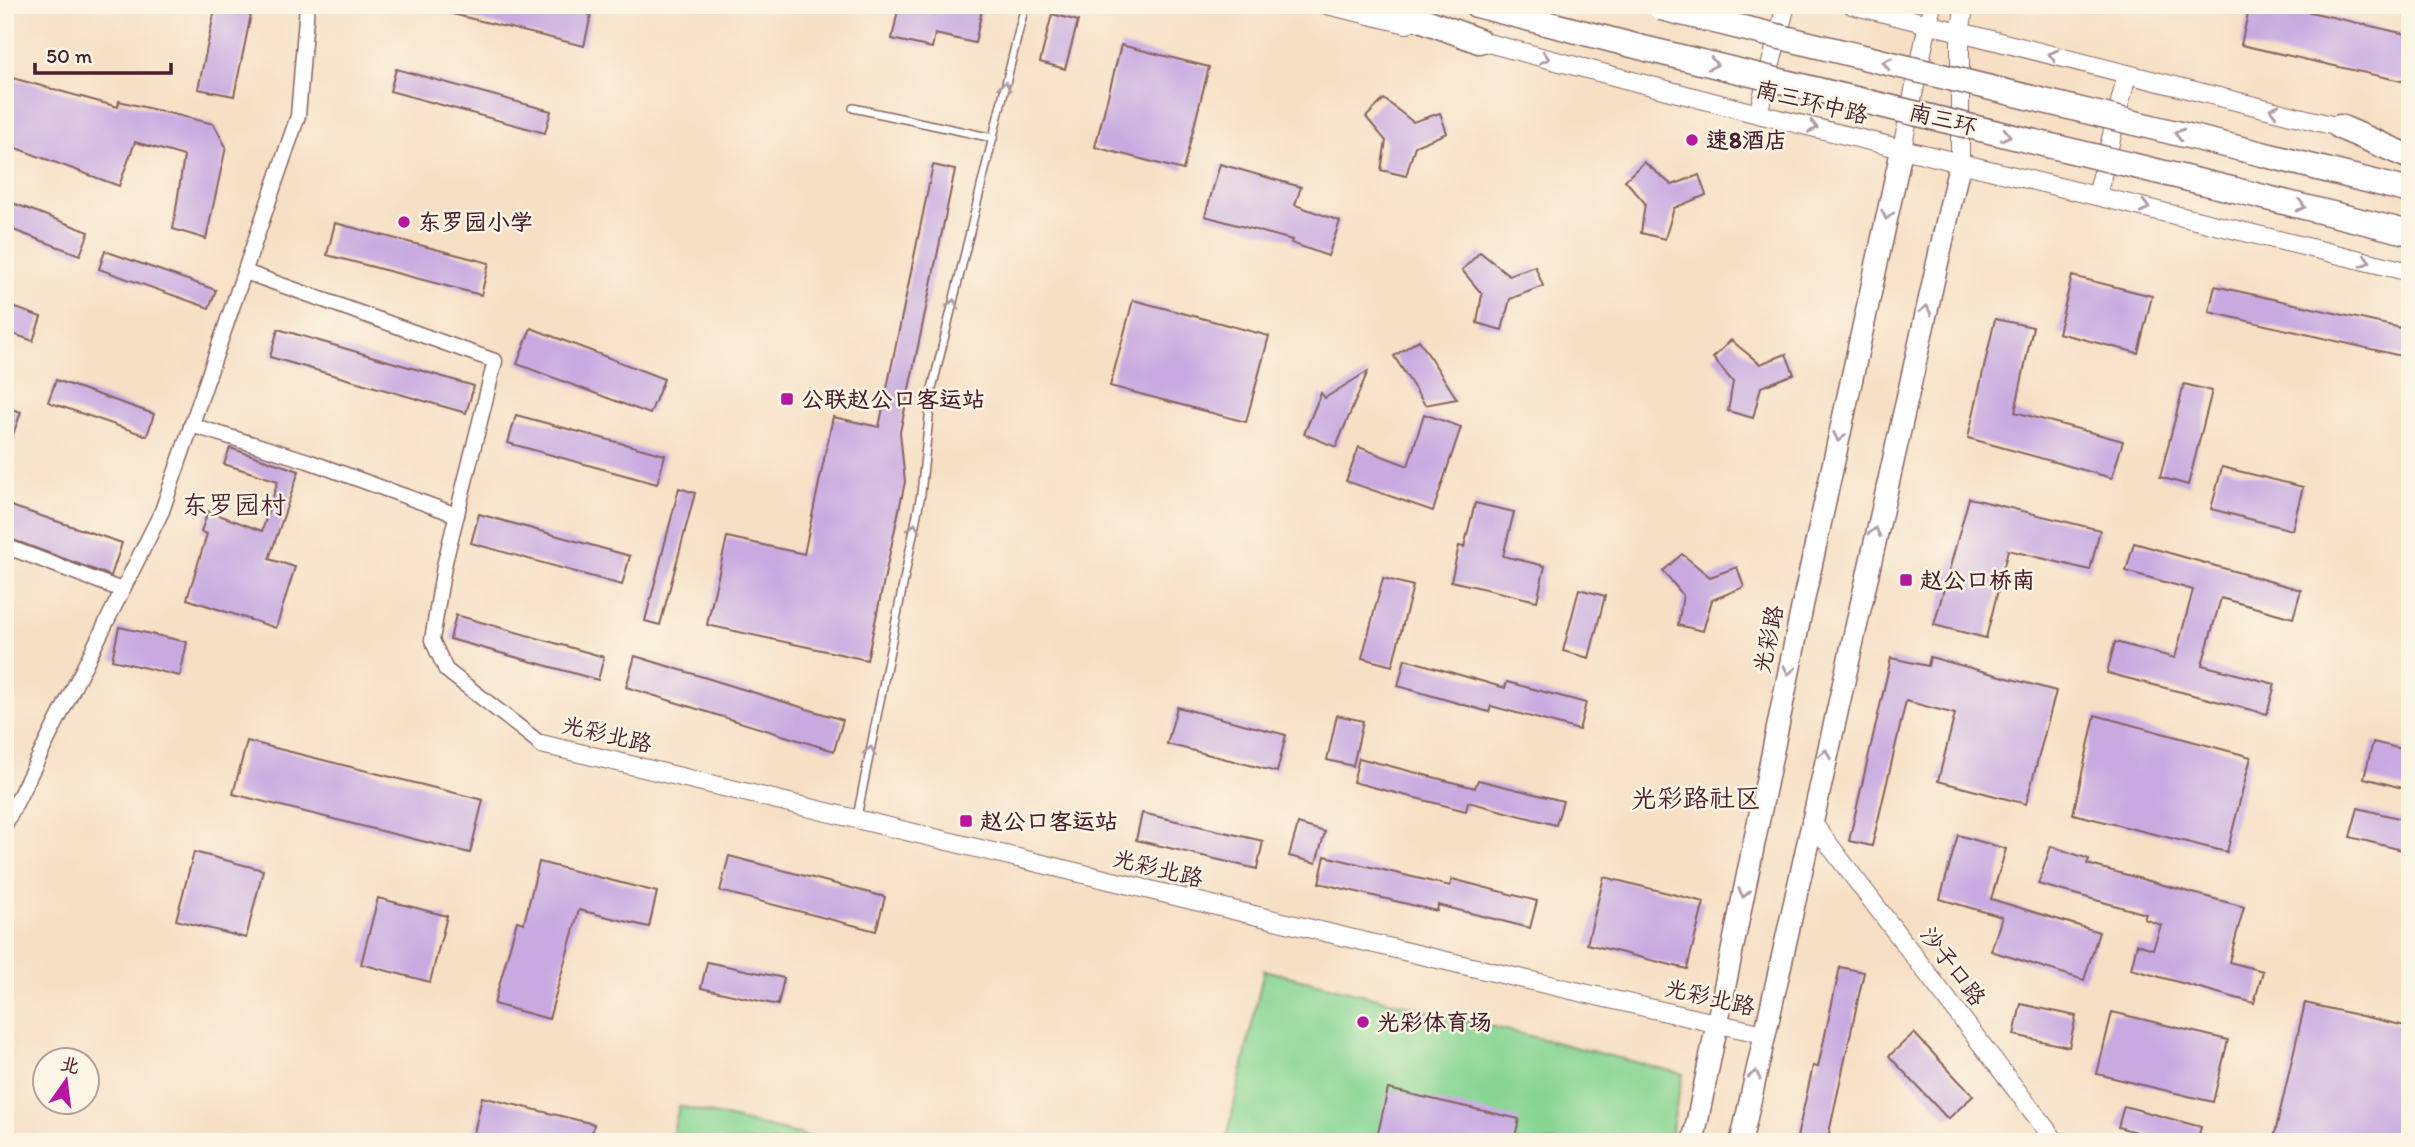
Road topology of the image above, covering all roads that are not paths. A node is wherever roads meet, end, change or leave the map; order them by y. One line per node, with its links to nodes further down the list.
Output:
1 (307, 5): 26 (street)
2 (1025, 5): 18 (lane, one-way to 2)
3 (1327, 5): 13 (street, 南三环中路)
4 (1383, 5): 13 (highway)
5 (1476, 5): 25 (highway, 南三环, one-way to 25, bridge)
6 (1786, 5): 16 (street)
7 (1852, 5): 11 (street)
8 (1932, 5): 11 (street)
9 (1965, 5): 12 (street)
10 (1655, 7): 23 (highway, 南三环, one-way to 10, bridge)
11 (1928, 24): 12 (street); 20 (street)
12 (1960, 32): 14 (street, one-way to 12); 22 (street)
13 (1479, 41): 16 (street, 南三环中路, one-way to 16)
14 (2127, 74): 17 (street, one-way to 14); 24 (street)
15 (853, 108): 18 (lane)
16 (1758, 114): 20 (street, 南三环中路, one-way to 20)
17 (2340, 127): 19 (street); 21 (highway)
18 (993, 138): 33 (lane, one-way to 18)
19 (2410, 143)
20 (1902, 148): 22 (street, 南三环中路); 36 (main road, 光彩路, one-way to 36)
21 (2410, 157)
22 (1960, 162): 24 (street, 南三环中路); 34 (main road, one-way to 22)
23 (2410, 191)
24 (2097, 196): 27 (street, 南三环中路, one-way to 27)
25 (2410, 233)
26 (244, 272): 28 (street); 29 (street)
27 (2410, 272)
28 (191, 425): 29 (street); 31 (street)
29 (457, 515): 32 (street)
30 (5, 546): 31 (street)
31 (122, 590): 35 (street)
32 (541, 744): 33 (street, 光彩北路)
33 (856, 818): 36 (street, 光彩北路)
34 (1811, 821): 37 (main road); 40 (street, 沙子口路)
35 (5, 825)
36 (1717, 1024): 37 (street, 光彩北路); 38 (main road, 光彩路)
37 (1764, 1034): 39 (main road, one-way to 37)
38 (1693, 1142)
39 (1741, 1142)
40 (2056, 1142)

